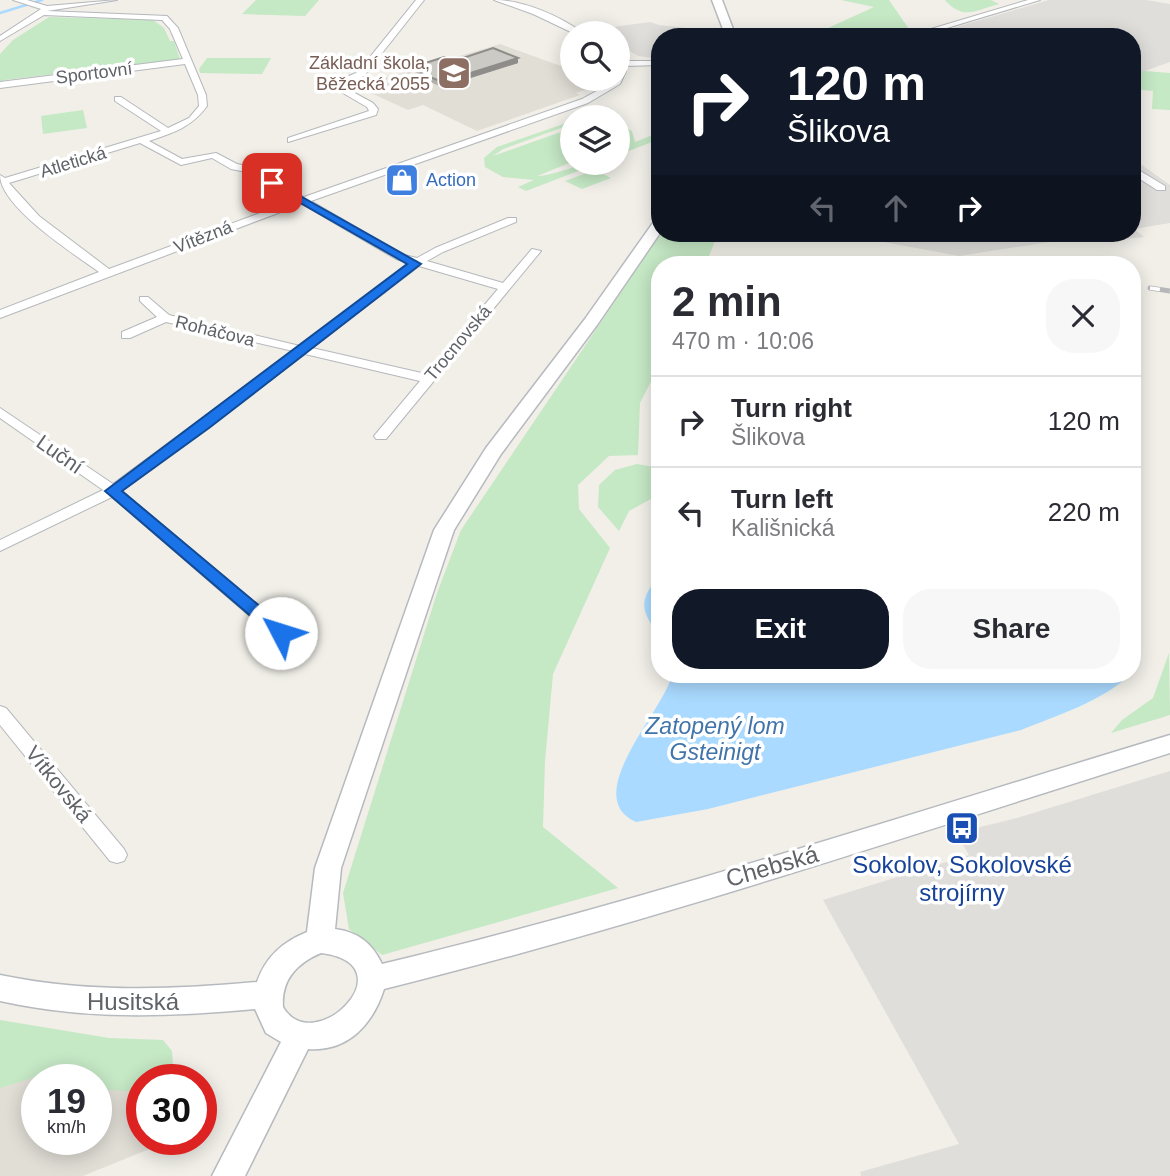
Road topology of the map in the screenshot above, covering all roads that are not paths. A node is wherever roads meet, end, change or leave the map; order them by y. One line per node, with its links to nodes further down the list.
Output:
1 (113, 0): 7 (street)
2 (421, 0): 19 (street)
3 (498, 0): 8 (street)
4 (717, 0): 9 (main road)
5 (1036, 0): 10 (street)
6 (21, 1): 7 (street)
7 (42, 9): 11 (street); 12 (street, Atletická)
8 (560, 24)
9 (728, 28)
10 (939, 28)
11 (0, 39)
12 (188, 61): 15 (street, Sportovní); 18 (street, Atletická)
13 (630, 62): 14 (street)
14 (651, 63)
15 (0, 85)
16 (603, 91): 24 (street, Vítězná)
17 (118, 99): 18 (street)
18 (168, 132): 20 (street, Atletická)
19 (291, 140)
20 (143, 141): 22 (street, Atletická); 24 (street)
21 (1141, 175): 23 (street)
22 (1, 180): 29 (street)
23 (1161, 188)
24 (303, 201): 28 (street); 29 (street, Vítězná)
25 (512, 220): 28 (street)
26 (651, 236): 45 (main road)
27 (536, 251): 30 (street, Trocnovská)
28 (415, 264): 30 (street); 35 (street)
29 (107, 274): 32 (street, Vítězná)
30 (505, 286): 36 (street, Trocnovská)
31 (144, 299): 33 (street, Roháčova)
32 (0, 314)
33 (165, 318): 34 (street, Roháčova); 35 (street, Roháčova)
34 (126, 335)
35 (301, 351): 36 (street, Roháčova); 39 (street)
36 (429, 379): 38 (street, Trocnovská)
37 (0, 412): 39 (street, Luční)
38 (381, 436)
39 (113, 491): 40 (street); 41 (street, Luční)
40 (0, 546)
41 (281, 633)
42 (0, 713): 44 (street, Vítkovská)
43 (1170, 744): 46 (main road, Chebská)
44 (117, 855)
45 (320, 940): 46 (main road); 48 (main road)
46 (372, 979): 49 (main road)
47 (0, 988): 48 (main road, Husitská)
48 (267, 994): 49 (main road)
49 (300, 1035): 50 (main road)
50 (228, 1176)

